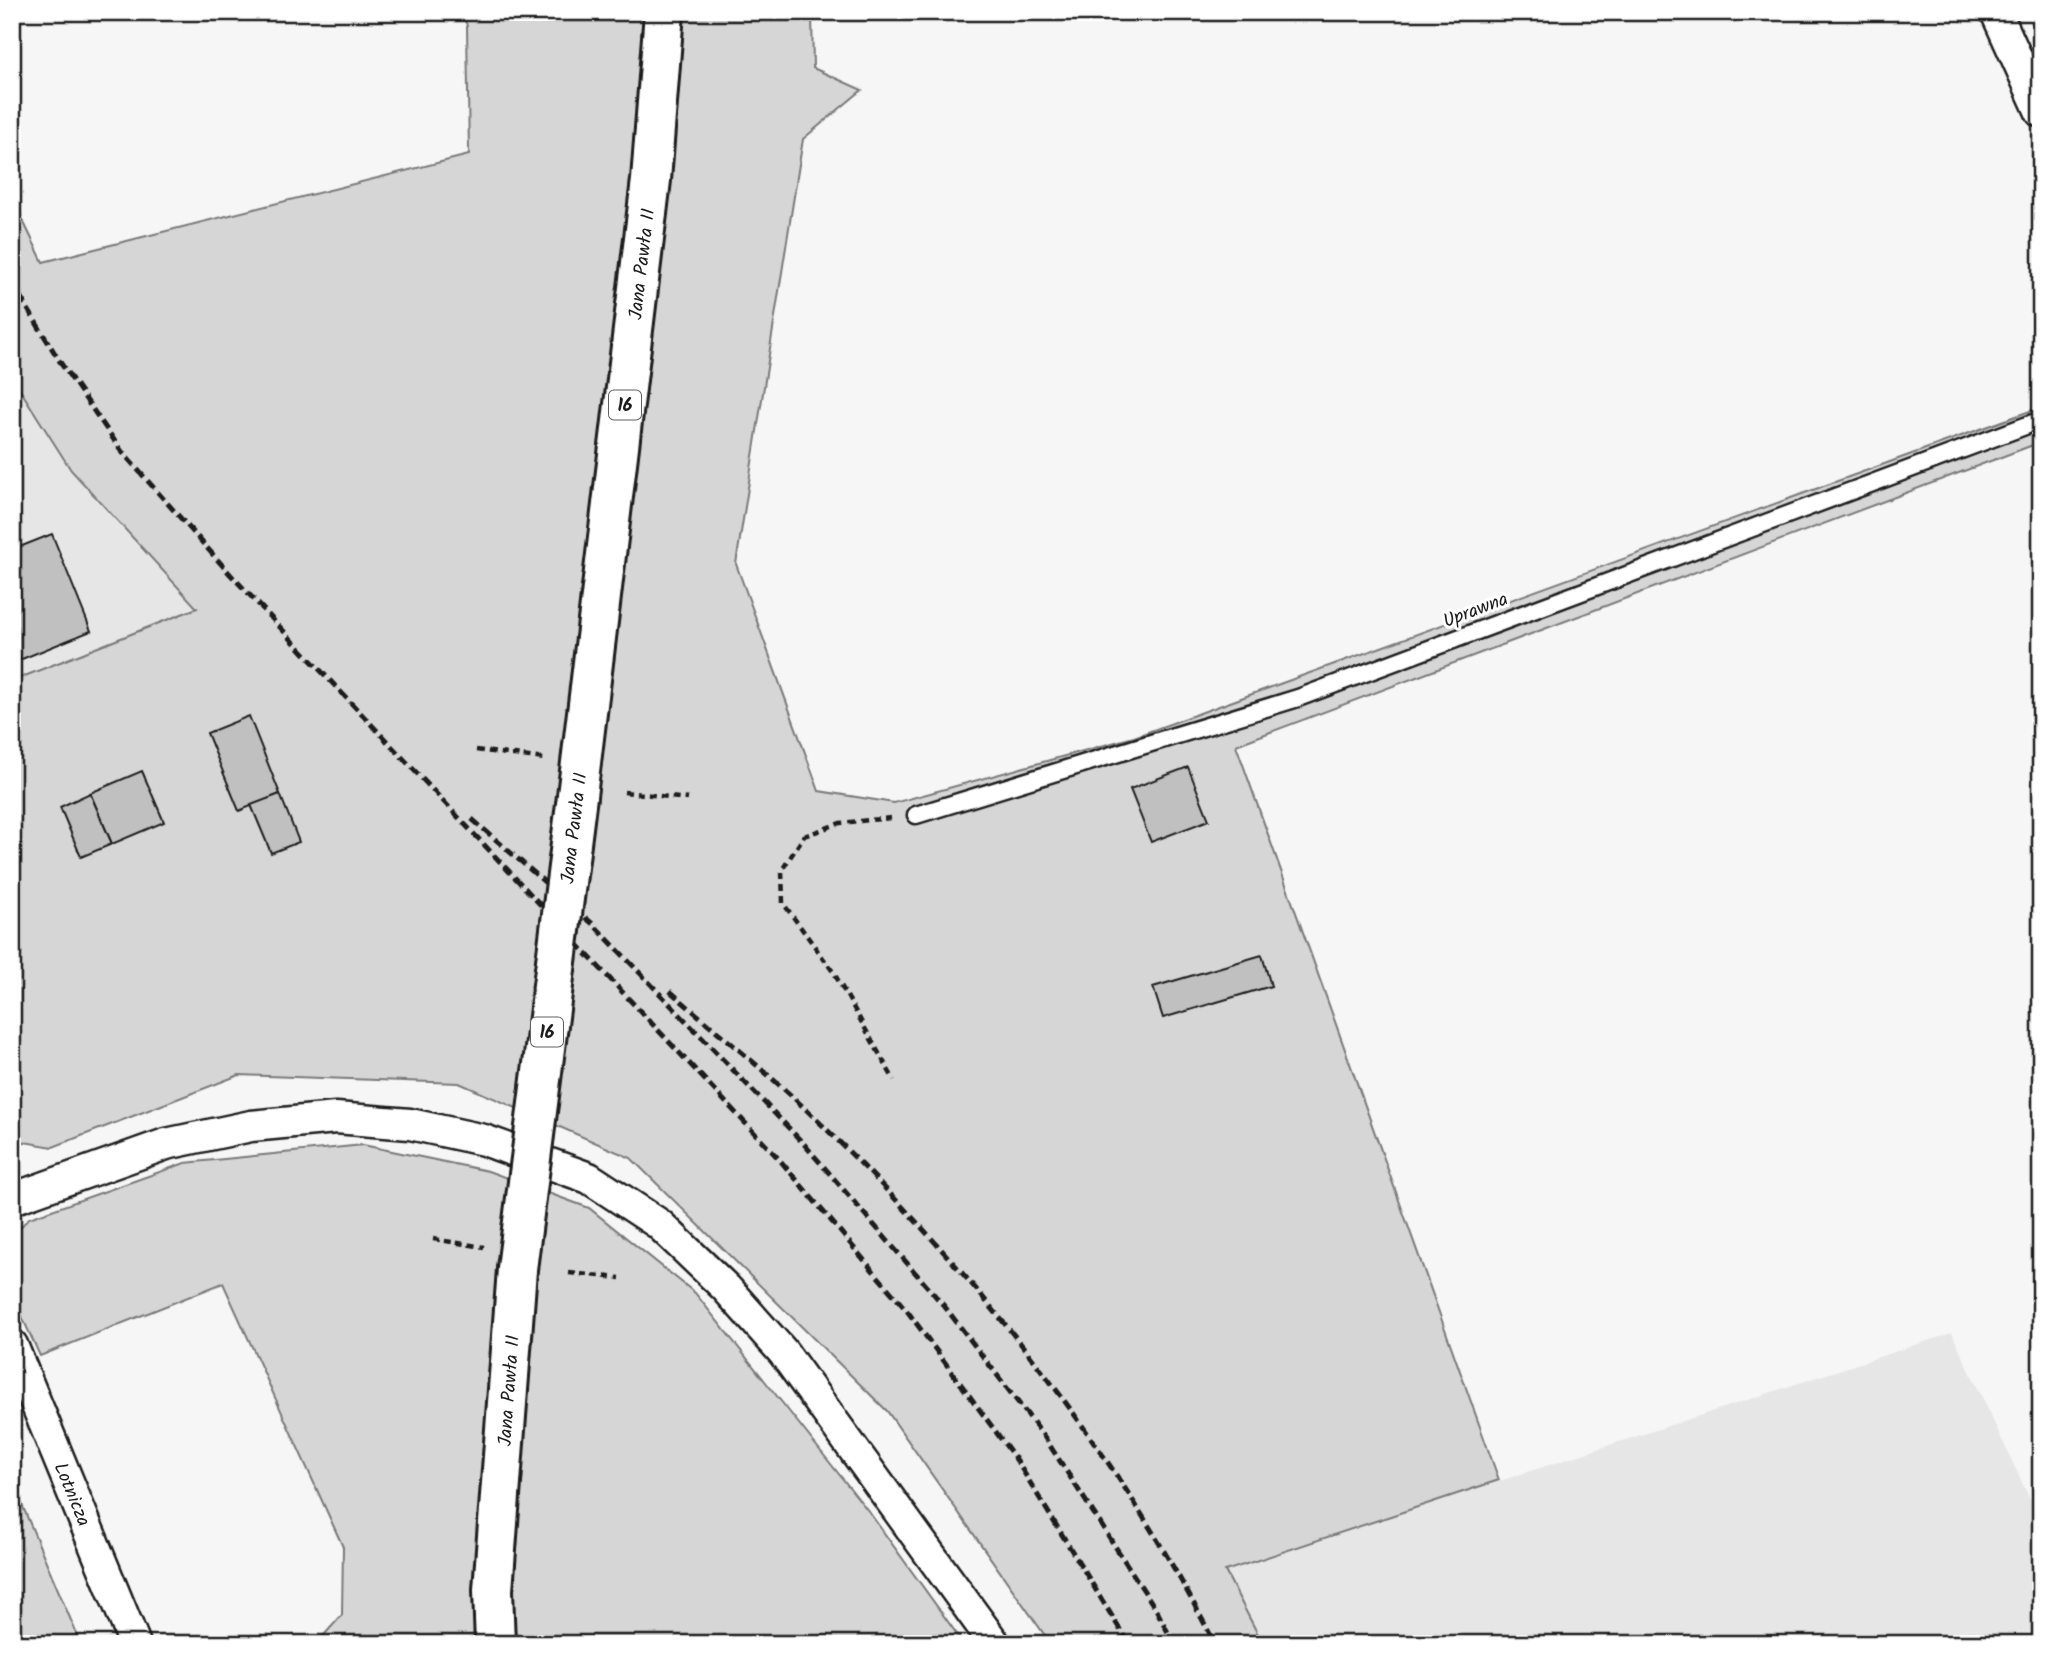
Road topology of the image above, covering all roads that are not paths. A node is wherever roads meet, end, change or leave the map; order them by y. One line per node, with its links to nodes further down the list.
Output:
1 (664, 12): 10 (main road, Jana Pawła II / 16, bridge)
2 (1996, 12): 3 (street)
3 (2041, 112)
4 (2041, 420): 5 (lane, Uprawna)
5 (916, 815)
6 (12, 1199): 11 (street)
7 (12, 1345): 8 (street, Lotnicza)
8 (21, 1391): 9 (street, Lotnicza)
9 (135, 1644)
10 (495, 1644)
11 (995, 1644)

